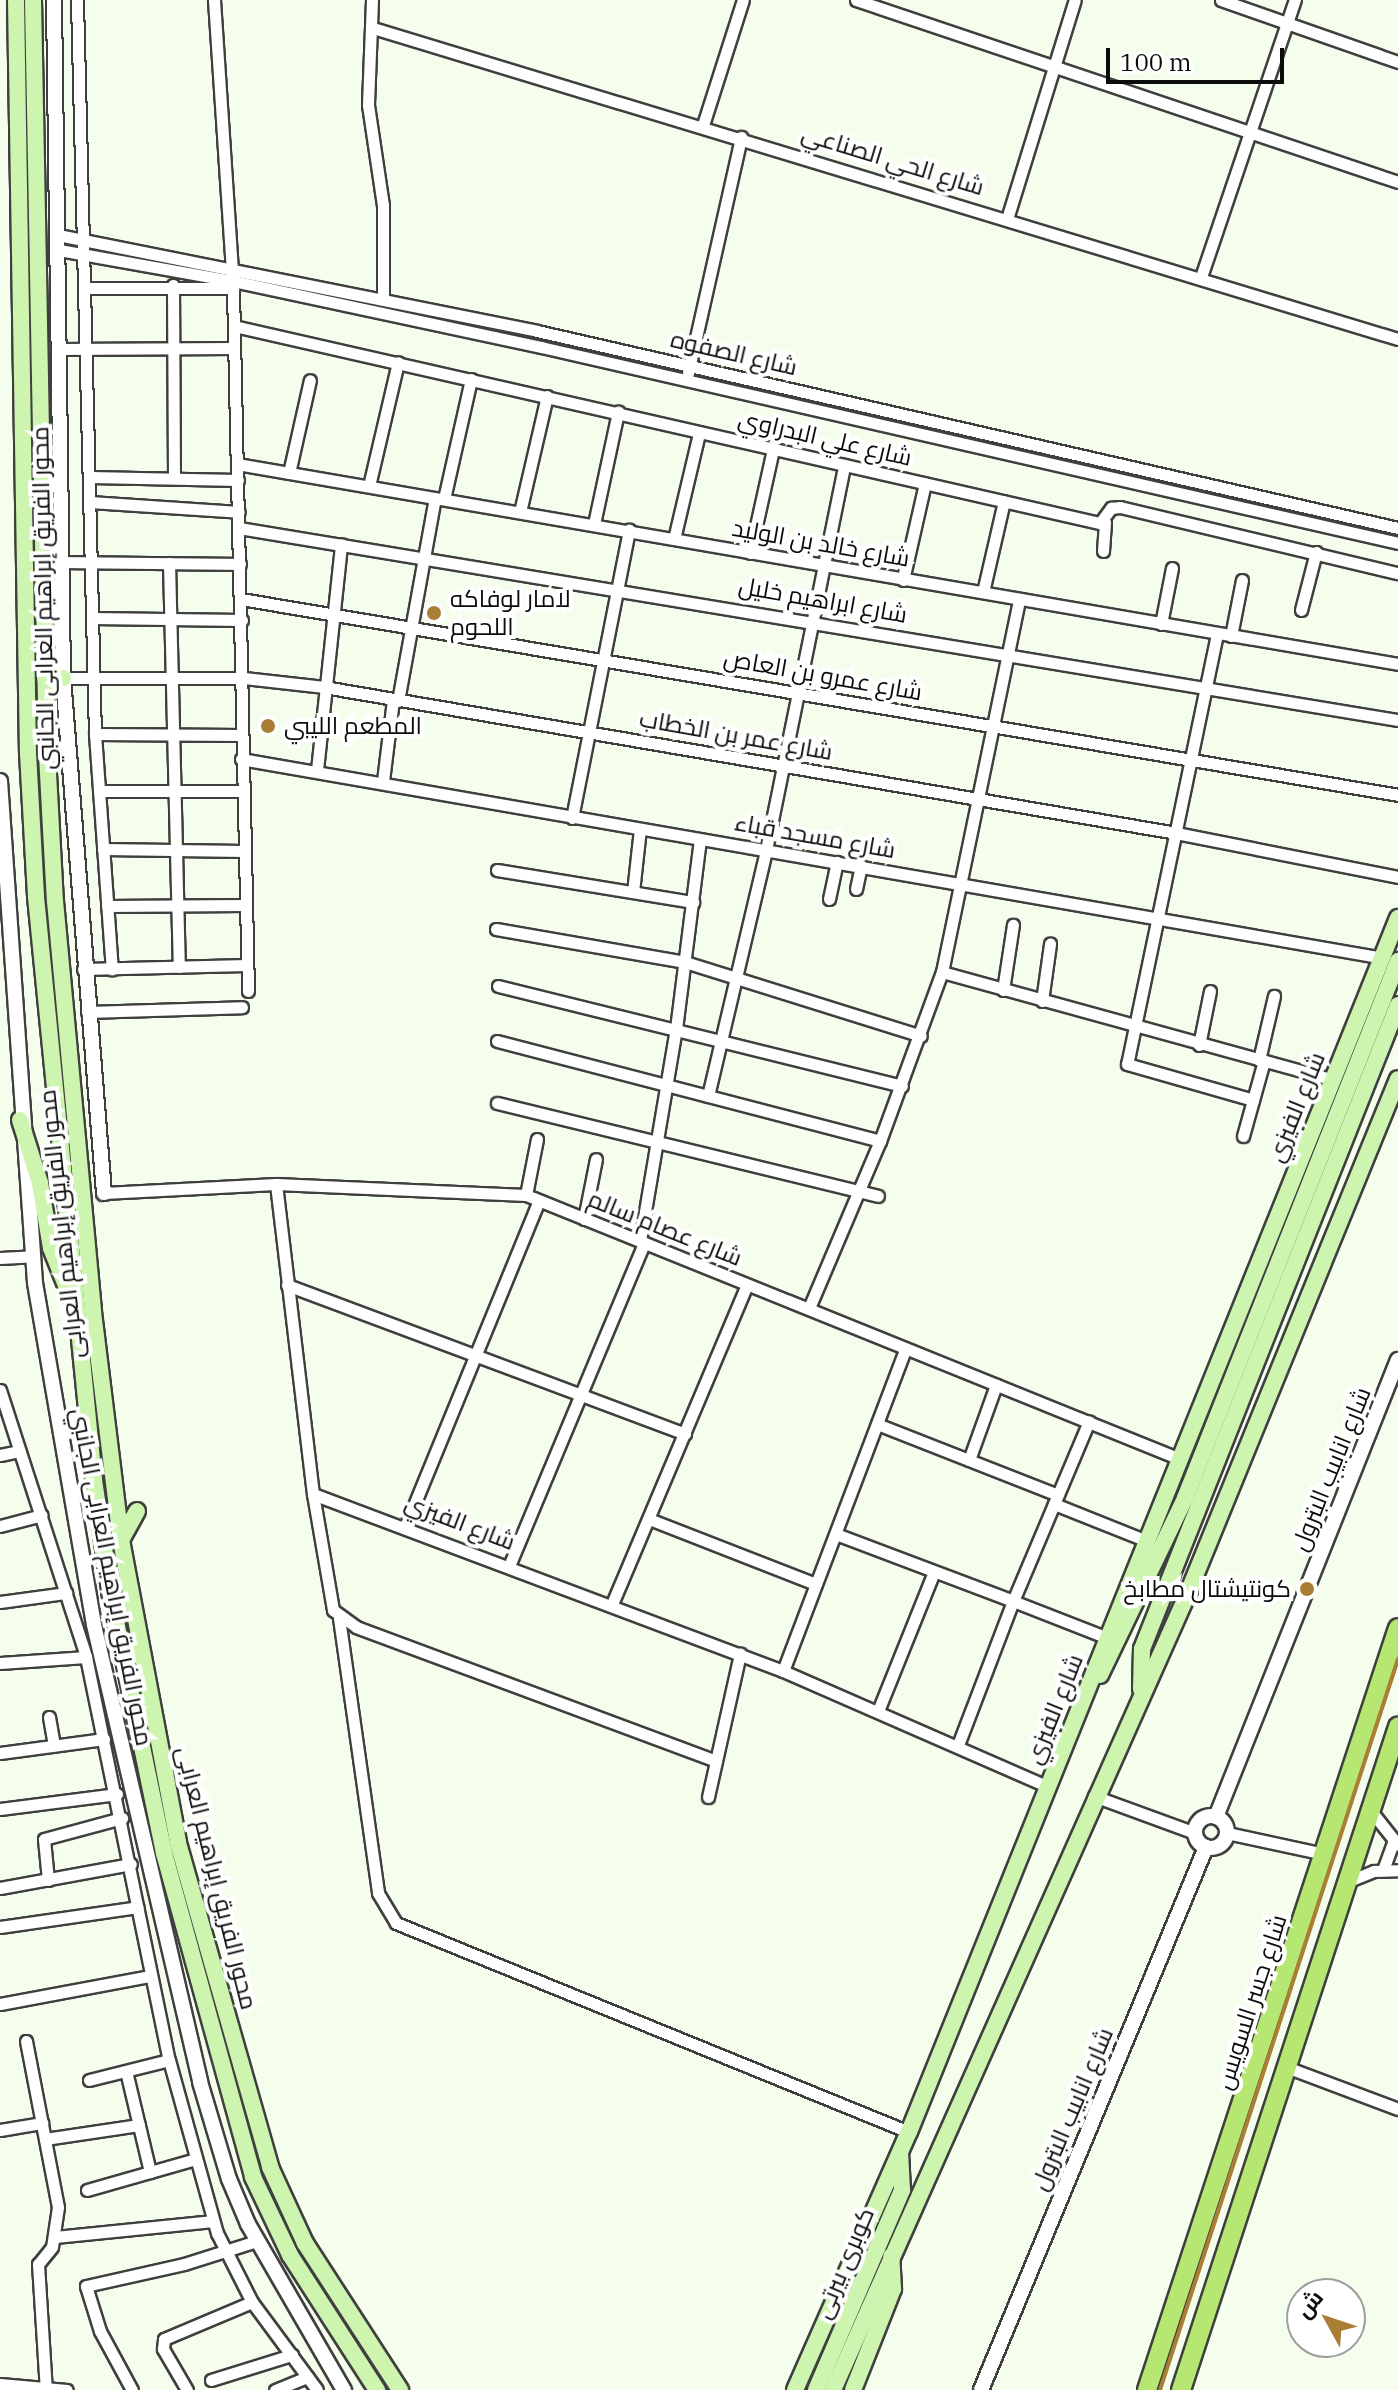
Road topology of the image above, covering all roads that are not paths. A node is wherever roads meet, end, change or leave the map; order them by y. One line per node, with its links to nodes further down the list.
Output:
1 (16, 0): 196 (main road, محور الفريق إبراهيم العرابى)
2 (33, 0): 98 (main road, محور الفريق إبراهيم العرابى)
3 (54, 0): 22 (street, محور الفريق إبراهيم العرابى الجانبي)
4 (77, 0): 21 (street)
5 (214, 0): 24 (street)
6 (372, 0): 13 (street)
7 (743, 0): 16 (street)
8 (856, 0): 15 (street)
9 (1075, 0): 15 (street)
10 (1221, 0): 12 (street)
11 (1295, 0): 12 (street)
12 (1287, 23): 14 (street); 17 (street)
13 (373, 28): 16 (street, شارع الحي الصناعي); 29 (street)
14 (1398, 62)
15 (1055, 65): 17 (street); 20 (street)
16 (703, 125): 18 (street, شارع الحي الصناعي)
17 (1246, 134): 19 (street); 25 (street)
18 (741, 137): 20 (street, شارع الحي الصناعي); 37 (street)
19 (1398, 182)
20 (1007, 219): 25 (street, شارع الحي الصناعي)
21 (84, 239): 22 (street, شارع الصفوه); 23 (street); 24 (street, شارع الصفوه)
22 (58, 242): 23 (street, شارع الصفوه); 34 (street, محور الفريق إبراهيم العرابى الجانبي)
23 (85, 254): 26 (street, شارع الصفوه); 28 (street)
24 (232, 267): 26 (street); 29 (street, شارع الصفوه)
25 (1201, 277): 31 (street, شارع الحي الصناعي)
26 (233, 284): 27 (street); 30 (street); 40 (street, شارع الصفوه)
27 (173, 285): 28 (street); 32 (street)
28 (86, 288): 35 (street)
29 (383, 298): 37 (street, شارع الصفوه)
30 (234, 326): 33 (street); 36 (street, شارع علي البدراوي)
31 (1398, 339)
32 (173, 345): 33 (street); 35 (street); 49 (street)
33 (234, 348): 45 (street)
34 (60, 349): 35 (street); 70 (street, محور الفريق إبراهيم العرابى الجانبي)
35 (87, 349): 48 (street)
36 (398, 362): 38 (street, شارع علي البدراوي); 52 (street)
37 (690, 366): 40 (street); 61 (street, شارع الصفوه)
38 (471, 379): 41 (street, شارع علي البدراوي); 53 (street)
39 (310, 380): 47 (street)
40 (687, 381): 64 (street, شارع الصفوه)
41 (547, 396): 42 (street, شارع علي البدراوي); 57 (street)
42 (618, 412): 43 (street, شارع علي البدراوي); 59 (street)
43 (699, 433): 44 (street, شارع علي البدراوي); 63 (street)
44 (773, 449): 46 (street, شارع علي البدراوي); 68 (street)
45 (237, 464): 47 (street, شارع خالد بن الوليد); 50 (street)
46 (844, 465): 51 (street, شارع علي البدراوي); 74 (street)
47 (289, 473): 52 (street, شارع خالد بن الوليد)
48 (90, 477): 49 (street); 55 (street)
49 (174, 478): 50 (street)
50 (238, 480): 56 (street)
51 (925, 483): 54 (street, شارع علي البدراوي); 77 (street)
52 (369, 486): 53 (street, شارع خالد بن الوليد)
53 (440, 498): 57 (street, شارع خالد بن الوليد); 69 (street)
54 (1004, 501): 58 (street, شارع علي البدراوي); 80 (street)
55 (90, 502): 56 (street); 71 (street)
56 (239, 512): 60 (street)
57 (520, 512): 59 (street, شارع خالد بن الوليد)
58 (1105, 522): 66 (street); 67 (street)
59 (594, 524): 62 (street, شارع خالد بن الوليد)
60 (239, 528): 65 (street, شارع ابراهيم خليل); 73 (street)
61 (1398, 528)
62 (629, 530): 63 (street, شارع خالد بن الوليد); 79 (street)
63 (674, 539): 68 (street, شارع خالد بن الوليد)
64 (1398, 543)
65 (341, 544): 69 (street, شارع ابراهيم خليل); 84 (street)
66 (1103, 551)
67 (1316, 552): 76 (street); 83 (street)
68 (750, 553): 74 (street, شارع خالد بن الوليد)
69 (425, 556): 79 (street, شارع ابراهيم خليل); 90 (street)
70 (63, 562): 71 (street); 98 (street, محور الفريق إبراهيم العرابى الجانبي)
71 (91, 562): 72 (street); 85 (street)
72 (169, 563): 73 (street); 86 (street)
73 (240, 564): 81 (street)
74 (821, 565): 77 (street, شارع خالد بن الوليد); 88 (street)
75 (1172, 568): 89 (street)
76 (1398, 573)
77 (903, 580): 80 (street, شارع خالد بن الوليد)
78 (1242, 580): 92 (street)
79 (618, 588): 88 (street, شارع ابراهيم خليل); 94 (street)
80 (983, 592): 82 (street, شارع خالد بن الوليد)
81 (241, 599): 84 (street, شارع عمرو بن العاص); 87 (street)
82 (1019, 599): 89 (street, شارع خالد بن الوليد); 93 (street)
83 (1301, 610)
84 (332, 613): 90 (street, شارع عمرو بن العاص); 100 (street)
85 (92, 618): 86 (street); 97 (street)
86 (170, 619): 87 (street); 96 (street)
87 (242, 620): 99 (street)
88 (810, 621): 93 (street, شارع ابراهيم خليل); 102 (street)
89 (1161, 624): 91 (street, شارع خالد بن الوليد)
90 (412, 629): 94 (street, شارع عمرو بن العاص); 103 (street)
91 (1217, 634): 92 (street, شارع خالد بن الوليد); 101 (street)
92 (1231, 636): 95 (street, شارع خالد بن الوليد)
93 (1009, 654): 101 (street, شارع ابراهيم خليل); 105 (street)
94 (603, 659): 102 (street, شارع عمرو بن العاص); 106 (street)
95 (1398, 664)
96 (172, 676): 97 (street, شارع عمر بن الخطاب); 99 (street, شارع عمر بن الخطاب); 108 (street)
97 (94, 677): 98 (street, شارع عمر بن الخطاب); 107 (street)
98 (54, 678): 150 (street, محور الفريق إبراهيم العرابى الجانبي); 219 (main road, محور الفريق إبراهيم العرابى)
99 (244, 678): 100 (street, شارع عمر بن الخطاب); 109 (street)
100 (324, 687): 103 (street, شارع عمر بن الخطاب); 113 (street)
101 (1206, 687): 104 (street, شارع ابراهيم خليل); 111 (street)
102 (796, 691): 105 (street, شارع عمرو بن العاص); 112 (street)
103 (396, 700): 106 (street, شارع عمر بن الخطاب); 115 (street)
104 (1398, 720)
105 (995, 725): 111 (street, شارع عمرو بن العاص); 120 (street)
106 (589, 732): 112 (street, شارع عمر بن الخطاب); 121 (street)
107 (95, 734): 108 (street); 116 (street)
108 (173, 734): 109 (street); 117 (street)
109 (241, 735): 110 (street)
110 (241, 759): 113 (street, شارع مسجد قباء); 118 (street)
111 (1191, 759): 119 (street, شارع عمرو بن العاص); 123 (street)
112 (782, 765): 120 (street, شارع عمر بن الخطاب); 126 (street)
113 (317, 770): 115 (street, شارع مسجد قباء)
114 (0, 781): 177 (street, محور الفريق إبراهيم العرابى الجانبي)
115 (383, 781): 121 (street, شارع مسجد قباء)
116 (99, 791): 117 (street); 125 (street)
117 (175, 791): 118 (street); 128 (street)
118 (242, 791): 127 (street)
119 (1398, 795)
120 (979, 799): 123 (street, شارع عمر بن الخطاب); 133 (street)
121 (572, 818): 122 (street, شارع مسجد قباء)
122 (640, 829): 124 (street, شارع مسجد قباء); 135 (street)
123 (1176, 833): 132 (street, شارع عمر بن الخطاب); 141 (street)
124 (700, 840): 126 (street, شارع مسجد قباء); 137 (street)
125 (103, 849): 128 (street); 139 (street)
126 (766, 850): 129 (street, شارع مسجد قباء); 153 (street)
127 (244, 851): 128 (street); 138 (street)
128 (176, 852): 140 (street)
129 (837, 862): 130 (street, شارع مسجد قباء); 136 (street)
130 (861, 866): 133 (street, شارع مسجد قباء); 134 (street)
131 (497, 870): 135 (street)
132 (1398, 877)
133 (961, 883): 141 (street, شارع مسجد قباء); 152 (street)
134 (856, 889)
135 (633, 892): 137 (street)
136 (829, 899)
137 (693, 902): 147 (street)
138 (245, 905): 140 (street); 148 (street)
139 (107, 906): 140 (street); 151 (street)
140 (178, 907): 149 (street)
141 (1159, 916): 146 (street, شارع مسجد قباء); 164 (street)
142 (1398, 918): 146 (main road)
143 (1013, 925): 155 (street)
144 (496, 929): 147 (street)
145 (1050, 944): 159 (street)
146 (1390, 959): 171 (main road, شارع الفيزي); 235 (main road)
147 (685, 962): 153 (street); 163 (street)
148 (247, 965): 149 (street); 156 (street)
149 (179, 967): 151 (street)
150 (83, 969): 151 (street); 162 (street, محور الفريق إبراهيم العرابى الجانبي)
151 (112, 969)
152 (942, 972): 155 (street); 165 (street)
153 (736, 979): 165 (street); 166 (street)
154 (498, 986): 163 (street)
155 (1003, 990): 159 (street)
156 (248, 991)
157 (1210, 991): 168 (street)
158 (1274, 996): 169 (street)
159 (1042, 1001): 164 (street)
160 (1398, 1005): 236 (main road)
161 (242, 1007): 162 (street)
162 (87, 1012): 185 (street, محور الفريق إبراهيم العرابى الجانبي)
163 (676, 1029): 166 (street); 172 (street)
164 (1135, 1029): 168 (street); 175 (street)
165 (921, 1036): 173 (street)
166 (721, 1039): 173 (street); 174 (street)
167 (497, 1041): 172 (street)
168 (1199, 1045): 169 (street)
169 (1261, 1060): 171 (street); 175 (street)
170 (1398, 1079): 236 (main road, كوبرى بيرتى)
171 (1333, 1080): 209 (main road, شارع الفيزي)
172 (667, 1085): 174 (street); 181 (street)
173 (902, 1086): 180 (street)
174 (708, 1096): 180 (street)
175 (1253, 1100): 178 (street)
176 (497, 1103): 181 (street)
177 (20, 1120): 191 (street, محور الفريق إبراهيم العرابى الجانبي); 196 (main road)
178 (1243, 1136)
179 (537, 1139): 186 (street)
180 (880, 1141): 184 (street)
181 (658, 1143): 184 (street); 190 (street)
182 (596, 1159): 189 (street)
183 (276, 1184): 185 (street, شارع عصام سالم); 186 (street, شارع عصام سالم); 193 (street)
184 (860, 1191): 187 (street); 195 (street)
185 (104, 1193)
186 (526, 1195): 188 (street, شارع عصام سالم)
187 (878, 1196)
188 (539, 1201): 189 (street, شارع عصام سالم); 198 (street)
189 (584, 1219): 190 (street, شارع عصام سالم)
190 (642, 1242): 194 (street, شارع عصام سالم); 202 (street)
191 (33, 1256): 192 (street); 285 (street, محور الفريق إبراهيم العرابى الجانبي)
192 (0, 1258)
193 (287, 1285): 198 (street); 211 (street)
194 (747, 1285): 195 (street, شارع عصام سالم); 206 (street)
195 (809, 1308): 197 (street, شارع عصام سالم)
196 (77, 1310): 302 (main road, محور الفريق إبراهيم العرابى)
197 (905, 1350): 200 (street, شارع عصام سالم); 205 (street)
198 (475, 1355): 202 (street); 217 (street)
199 (1398, 1360): 251 (street, شارع انابيب البترول)
200 (996, 1385): 204 (street, شارع عصام سالم); 210 (street)
201 (0, 1390): 203 (street)
202 (582, 1395): 206 (street); 221 (street)
203 (3, 1414): 207 (street)
204 (1089, 1421): 209 (street, شارع عصام سالم); 212 (street)
205 (877, 1424): 210 (street); 218 (street)
206 (685, 1434): 215 (street)
207 (19, 1451): 208 (street); 214 (street)
208 (0, 1455)
209 (1180, 1459): 220 (main road, شارع الفيزي)
210 (969, 1460): 212 (street)
211 (313, 1494): 217 (street, شارع الفيزي); 228 (street)
212 (1056, 1500): 220 (street); 225 (street)
213 (137, 1511): 219 (main road)
214 (42, 1515): 216 (street); 224 (street)
215 (649, 1519): 223 (street); 227 (street)
216 (0, 1526)
217 (405, 1527): 221 (street, شارع الفيزي)
218 (836, 1534): 222 (street); 223 (street)
219 (121, 1540): 303 (main road, محور الفريق إبراهيم العرابى)
220 (1147, 1541): 230 (main road, شارع الفيزي)
221 (509, 1566): 227 (street, شارع الفيزي)
222 (934, 1572): 225 (street); 237 (street)
223 (816, 1584): 234 (street)
224 (66, 1593): 226 (street); 232 (street)
225 (1013, 1601): 230 (street); 241 (street)
226 (0, 1602)
227 (612, 1604): 231 (street, شارع الفيزي)
228 (339, 1618): 244 (street); 277 (street)
229 (1398, 1628): 257 (main road, شارع جسر السويس)
230 (1108, 1638): 235 (main road, شارع الفيزي)
231 (740, 1654): 234 (street, شارع الفيزي); 244 (street)
232 (86, 1657): 233 (street); 240 (street)
233 (0, 1663)
234 (783, 1671): 237 (street, شارع الفيزي)
235 (1091, 1684): 245 (main road, شارع الفيزي)
236 (1141, 1691): 247 (main road, كوبرى بيرتى)
237 (878, 1711): 241 (street, شارع الفيزي)
238 (49, 1717): 242 (street)
239 (1398, 1727): 250 (main road)
240 (104, 1739): 242 (street); 246 (street)
241 (958, 1745): 245 (street, شارع الفيزي)
242 (54, 1746): 243 (street)
243 (0, 1753)
244 (716, 1761): 248 (street)
245 (1049, 1787): 277 (main road)
246 (117, 1794): 249 (street); 252 (street)
247 (1094, 1796): 253 (street); 287 (main road, كوبرى بيرتى)
248 (708, 1797)
249 (0, 1809)
250 (1371, 1811): 255 (street); 262 (main road)
251 (1216, 1817): 253 (street); 254 (street)
252 (122, 1818): 258 (street); 261 (street)
253 (1195, 1833): 256 (street)
254 (1227, 1833): 256 (street); 257 (street)
255 (1396, 1844): 259 (street)
256 (1206, 1847): 308 (street, شارع انابيب البترول)
257 (1324, 1854): 289 (main road, شارع جسر السويس)
258 (131, 1864): 261 (street); 264 (street)
259 (1383, 1870): 260 (street); 262 (street)
260 (1398, 1870)
261 (48, 1880): 263 (street)
262 (1349, 1881): 270 (main road)
263 (0, 1888)
264 (138, 1907): 265 (street); 266 (street)
265 (0, 1927)
266 (150, 1976): 267 (street); 269 (street)
267 (0, 2004)
268 (26, 2041): 274 (street)
269 (169, 2060): 271 (street); 280 (street)
270 (1289, 2068): 273 (street); 291 (main road)
271 (126, 2071): 272 (street); 275 (street)
272 (89, 2080)
273 (1398, 2109)
274 (42, 2123): 276 (street); 278 (street)
275 (139, 2125): 278 (street); 281 (street)
276 (0, 2130)
277 (909, 2132): 279 (main road)
278 (45, 2139): 284 (street)
279 (900, 2154): 304 (main road); 305 (main road, كوبرى بيرتى)
280 (196, 2159): 281 (street); 283 (street)
281 (150, 2172): 282 (street)
282 (87, 2190)
283 (213, 2221): 284 (street); 286 (street)
284 (55, 2237): 296 (street)
285 (257, 2241): 286 (street); 301 (street, محور الفريق إبراهيم العرابى الجانبي)
286 (224, 2251): 288 (street); 295 (street)
287 (891, 2254): 306 (main road, كوبرى بيرتى); 307 (main road)
288 (252, 2302): 290 (street); 298 (street)
289 (1161, 2349): 291 (main road); 309 (main road, شارع جسر السويس)
290 (292, 2355): 292 (street); 293 (street)
291 (1191, 2359): 311 (main road)
292 (308, 2377): 299 (street); 300 (street)
293 (211, 2380)
294 (0, 2384): 296 (street)
295 (131, 2388)
296 (46, 2389): 297 (street)
297 (67, 2390)
298 (187, 2390)
299 (275, 2390)
300 (317, 2390)
301 (344, 2390)
302 (377, 2390)
303 (400, 2390)
304 (795, 2390)
305 (816, 2390)
306 (833, 2390)
307 (853, 2390)
308 (981, 2390)
309 (1148, 2390): 310 (main road)
310 (1172, 2390)
311 (1181, 2390)

